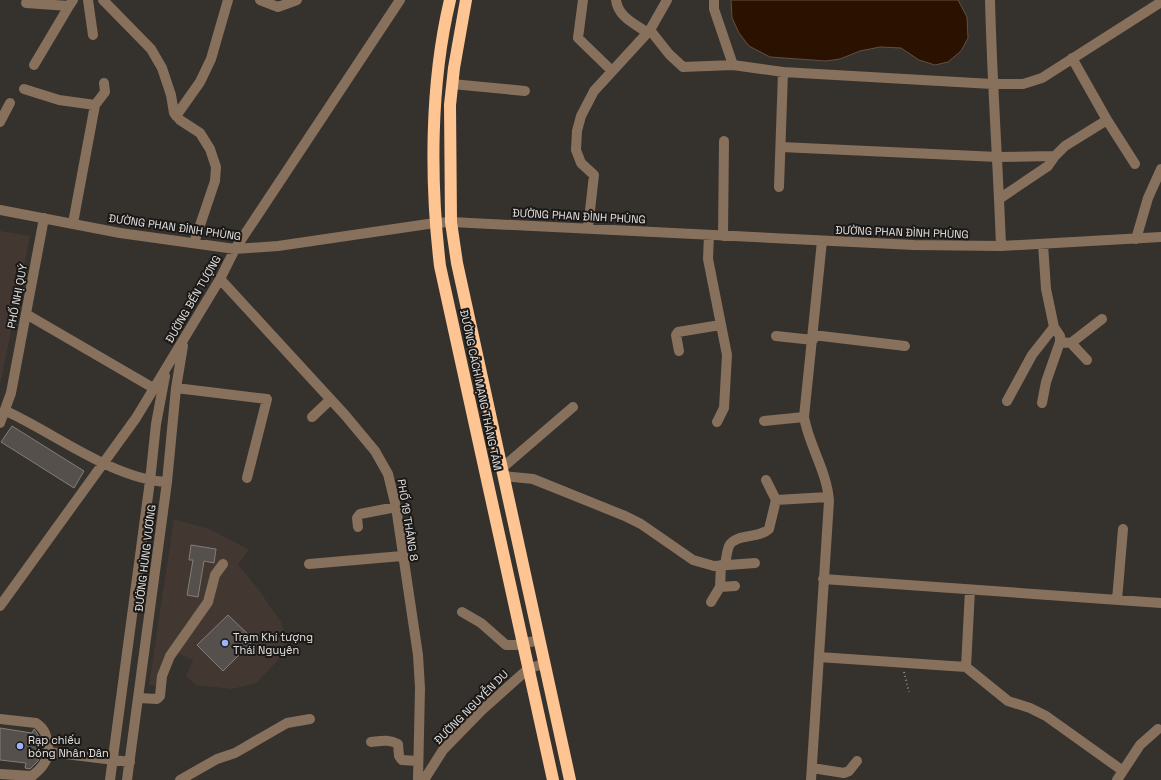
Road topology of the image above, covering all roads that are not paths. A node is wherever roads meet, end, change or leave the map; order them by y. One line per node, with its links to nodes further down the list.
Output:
1 (88, 0): 18 (street)
2 (103, 0): 31 (street)
3 (228, 0): 31 (street)
4 (260, 0): 5 (street)
5 (297, 0)
6 (400, 0): 56 (street, ĐƯỜNG BẾN TƯỢNG)
7 (450, 0): 46 (highway, ĐƯỜNG CÁCH MẠNG THÁNG TÁM)
8 (466, 0): 25 (highway, ĐƯỜNG CÁCH MẠNG THÁNG TÁM)
9 (583, 0): 22 (street)
10 (616, 0): 17 (street)
11 (667, 0): 17 (street)
12 (714, 0): 21 (street)
13 (990, 0): 26 (street)
14 (1161, 2): 19 (street)
15 (71, 3): 16 (street); 20 (street)
16 (26, 4)
17 (649, 32): 21 (street); 22 (street)
18 (93, 35)
19 (1072, 58): 26 (street); 32 (street)
20 (34, 65)
21 (733, 65): 23 (street)
22 (612, 71): 47 (street)
23 (783, 72): 26 (street); 35 (street)
24 (104, 83): 30 (street)
25 (452, 84): 28 (street); 44 (highway, ĐƯỜNG CÁCH MẠNG THÁNG TÁM)
26 (992, 84): 37 (street)
27 (24, 89): 30 (street)
28 (525, 91)
29 (10, 103): 33 (street)
30 (95, 106): 45 (street)
31 (176, 116): 53 (street)
32 (1107, 120): 36 (street); 38 (street)
33 (0, 122)
34 (724, 141): 49 (street)
35 (782, 147): 37 (street); 40 (street)
36 (1055, 156): 37 (street); 41 (street)
37 (998, 157): 41 (street)
38 (1135, 164)
39 (1161, 169): 51 (street)
40 (779, 187)
41 (999, 199): 55 (street)
42 (0, 210): 43 (street, ĐƯỜNG PHAN ĐÌNH PHÙNG)
43 (44, 218): 45 (street, ĐƯỜNG PHAN ĐÌNH PHÙNG); 58 (street, PHỐ NHỊ QUÝ)
44 (452, 222): 46 (street, ĐƯỜNG PHAN ĐÌNH PHÙNG); 47 (street, ĐƯỜNG PHAN ĐÌNH PHÙNG); 84 (highway, ĐƯỜNG CÁCH MẠNG THÁNG TÁM)
45 (73, 223): 53 (street, ĐƯỜNG PHAN ĐÌNH PHÙNG)
46 (435, 223): 56 (street, ĐƯỜNG PHAN ĐÌNH PHÙNG); 111 (highway, ĐƯỜNG CÁCH MẠNG THÁNG TÁM)
47 (588, 228): 48 (street, ĐƯỜNG PHAN ĐÌNH PHÙNG)
48 (709, 235): 49 (street, ĐƯỜNG PHAN ĐÌNH PHÙNG); 60 (street)
49 (723, 236): 52 (street, ĐƯỜNG PHAN ĐÌNH PHÙNG)
50 (1161, 237): 51 (street, ĐƯỜNG PHAN ĐÌNH PHÙNG)
51 (1136, 239): 54 (street, ĐƯỜNG PHAN ĐÌNH PHÙNG)
52 (822, 241): 55 (street, ĐƯỜNG PHAN ĐÌNH PHÙNG); 64 (street)
53 (194, 243): 56 (street, ĐƯỜNG PHAN ĐÌNH PHÙNG)
54 (1043, 244): 55 (street, ĐƯỜNG PHAN ĐÌNH PHÙNG); 61 (street)
55 (1001, 246)
56 (235, 249): 57 (street, ĐƯỜNG BẾN TƯỢNG)
57 (220, 279): 63 (street, ĐƯỜNG BẾN TƯỢNG); 73 (street, PHỐ 19 THÁNG 8)
58 (26, 314): 72 (street); 77 (street, PHỐ NHỊ QUÝ)
59 (1102, 319): 66 (street)
60 (720, 324): 68 (street); 81 (street)
61 (1054, 327): 65 (street); 74 (street)
62 (776, 336): 64 (street)
63 (184, 338): 70 (street, ĐƯỜNG BẾN TƯỢNG); 71 (street, ĐƯỜNG HÙNG VƯƠNG)
64 (813, 338): 67 (street); 79 (street)
65 (1060, 342): 66 (street); 75 (street)
66 (1071, 343): 69 (street)
67 (905, 346)
68 (679, 351)
69 (1086, 360)
70 (166, 370): 72 (street, ĐƯỜNG BẾN TƯỢNG); 87 (street, ĐƯỜNG HÙNG VƯƠNG)
71 (176, 388): 85 (street); 88 (street, ĐƯỜNG HÙNG VƯƠNG)
72 (154, 389): 83 (street, ĐƯỜNG BẾN TƯỢNG)
73 (330, 400): 78 (street); 91 (street, PHỐ 19 THÁNG 8)
74 (1007, 401)
75 (1042, 403)
76 (573, 406): 84 (street)
77 (6, 411): 82 (street, PHỐ NHỊ QUÝ); 83 (street)
78 (312, 417)
79 (804, 417): 80 (street); 89 (street)
80 (764, 421)
81 (717, 422)
82 (0, 423)
83 (102, 463): 87 (street); 106 (street, ĐƯỜNG BẾN TƯỢNG)
84 (503, 472): 98 (street); 110 (highway, ĐƯỜNG CÁCH MẠNG THÁNG TÁM)
85 (247, 478)
86 (766, 480): 90 (street)
87 (150, 481): 88 (street); 108 (street, ĐƯỜNG HÙNG VƯƠNG)
88 (167, 482): 109 (street, ĐƯỜNG HÙNG VƯƠNG)
89 (828, 497): 90 (street); 99 (street)
90 (776, 500): 98 (street)
91 (396, 508): 92 (street); 94 (street, PHỐ 19 THÁNG 8)
92 (358, 527)
93 (1123, 529): 103 (street)
94 (402, 556): 97 (street); 123 (street, PHỐ 19 THÁNG 8)
95 (755, 563): 98 (street)
96 (223, 564): 116 (street)
97 (309, 564)
98 (723, 565): 101 (street)
99 (823, 579): 102 (street); 112 (street)
100 (735, 586): 101 (street)
101 (720, 587): 104 (street)
102 (970, 590): 103 (street); 114 (street)
103 (1117, 600): 105 (street)
104 (710, 602)
105 (1161, 603)
106 (0, 606)
107 (462, 612): 111 (street)
108 (131, 622): 109 (street); 122 (street, ĐƯỜNG HÙNG VƯƠNG)
109 (149, 624): 116 (street, ĐƯỜNG HÙNG VƯƠNG)
110 (540, 640): 111 (street); 113 (highway, ĐƯỜNG CÁCH MẠNG THÁNG TÁM)
111 (523, 644): 115 (highway, ĐƯỜNG CÁCH MẠNG THÁNG TÁM)
112 (819, 657): 114 (street); 126 (street)
113 (544, 664): 115 (street, ĐƯỜNG NGUYỄN DU); 135 (highway, ĐƯỜNG CÁCH MẠNG THÁNG TÁM)
114 (966, 667): 127 (street)
115 (529, 668): 133 (street, ĐƯỜNG NGUYỄN DU); 134 (highway, ĐƯỜNG CÁCH MẠNG THÁNG TÁM)
116 (139, 698): 125 (street, ĐƯỜNG HÙNG VƯƠNG)
117 (0, 719): 121 (street)
118 (310, 719): 131 (street)
119 (1158, 729): 127 (street)
120 (371, 742): 123 (street)
121 (49, 752): 122 (street); 128 (street)
122 (112, 760): 125 (street); 129 (street, ĐƯỜNG HÙNG VƯƠNG)
123 (418, 761): 132 (street, PHỐ 19 THÁNG 8)
124 (857, 761): 126 (street)
125 (130, 762): 130 (street, ĐƯỜNG HÙNG VƯƠNG)
126 (812, 768): 136 (street)
127 (1124, 771): 137 (street)
128 (0, 774)
129 (110, 780)
130 (127, 780)
131 (180, 780)
132 (418, 780)
133 (424, 780)
134 (553, 780)
135 (570, 780)
136 (811, 780)
137 (1117, 780)

